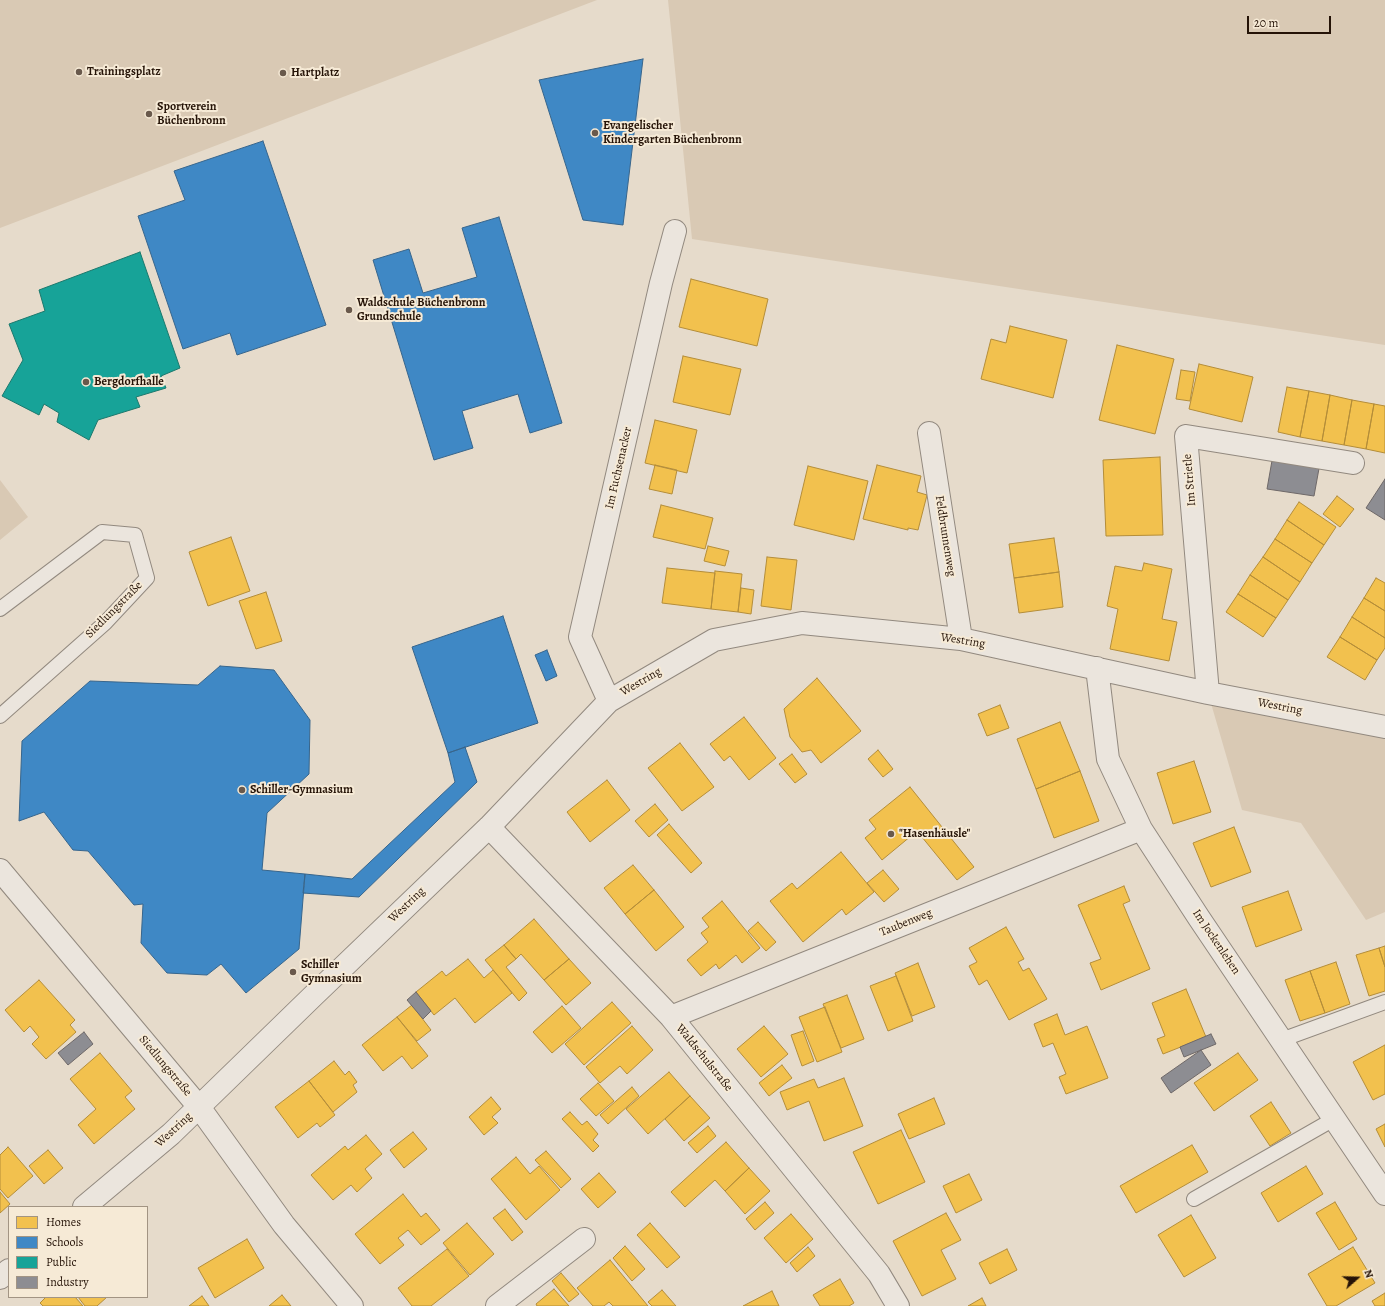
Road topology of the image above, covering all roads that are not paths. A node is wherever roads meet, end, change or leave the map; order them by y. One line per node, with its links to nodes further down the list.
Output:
1 (675, 231): 8 (street, Im Fuchsenacker)
2 (929, 433): 5 (street, Feldbrunnenweg)
3 (1353, 463): 7 (street, Im Strietle)
4 (0, 609): 9 (lane, Siedlungstraße)
5 (961, 639): 6 (street, Westring); 8 (street, Westring)
6 (1097, 668): 7 (street, Westring); 12 (street, Im Jockenlehen)
7 (1208, 693): 10 (street, Westring)
8 (609, 701): 11 (street, Westring)
9 (0, 716)
10 (1385, 727)
11 (489, 827): 15 (street, Waldschulstraße); 17 (street, Westring)
12 (1142, 829): 15 (street, Taubenweg); 16 (street, Im Jockenlehen)
13 (0, 870): 17 (street, Siedlungstraße)
14 (1385, 1002): 16 (lane)
15 (671, 1017): 27 (street, Waldschulstraße)
16 (1281, 1040): 18 (street, Im Jockenlehen)
17 (199, 1107): 21 (street, Westring); 25 (street, Siedlungstraße)
18 (1334, 1119): 19 (street, Im Jockenlehen); 20 (lane)
19 (1385, 1194)
20 (1194, 1199)
21 (85, 1206)
22 (584, 1239): 26 (street)
23 (8, 1271): 24 (street)
24 (0, 1278)
25 (352, 1306)
26 (497, 1306)
27 (898, 1306)

